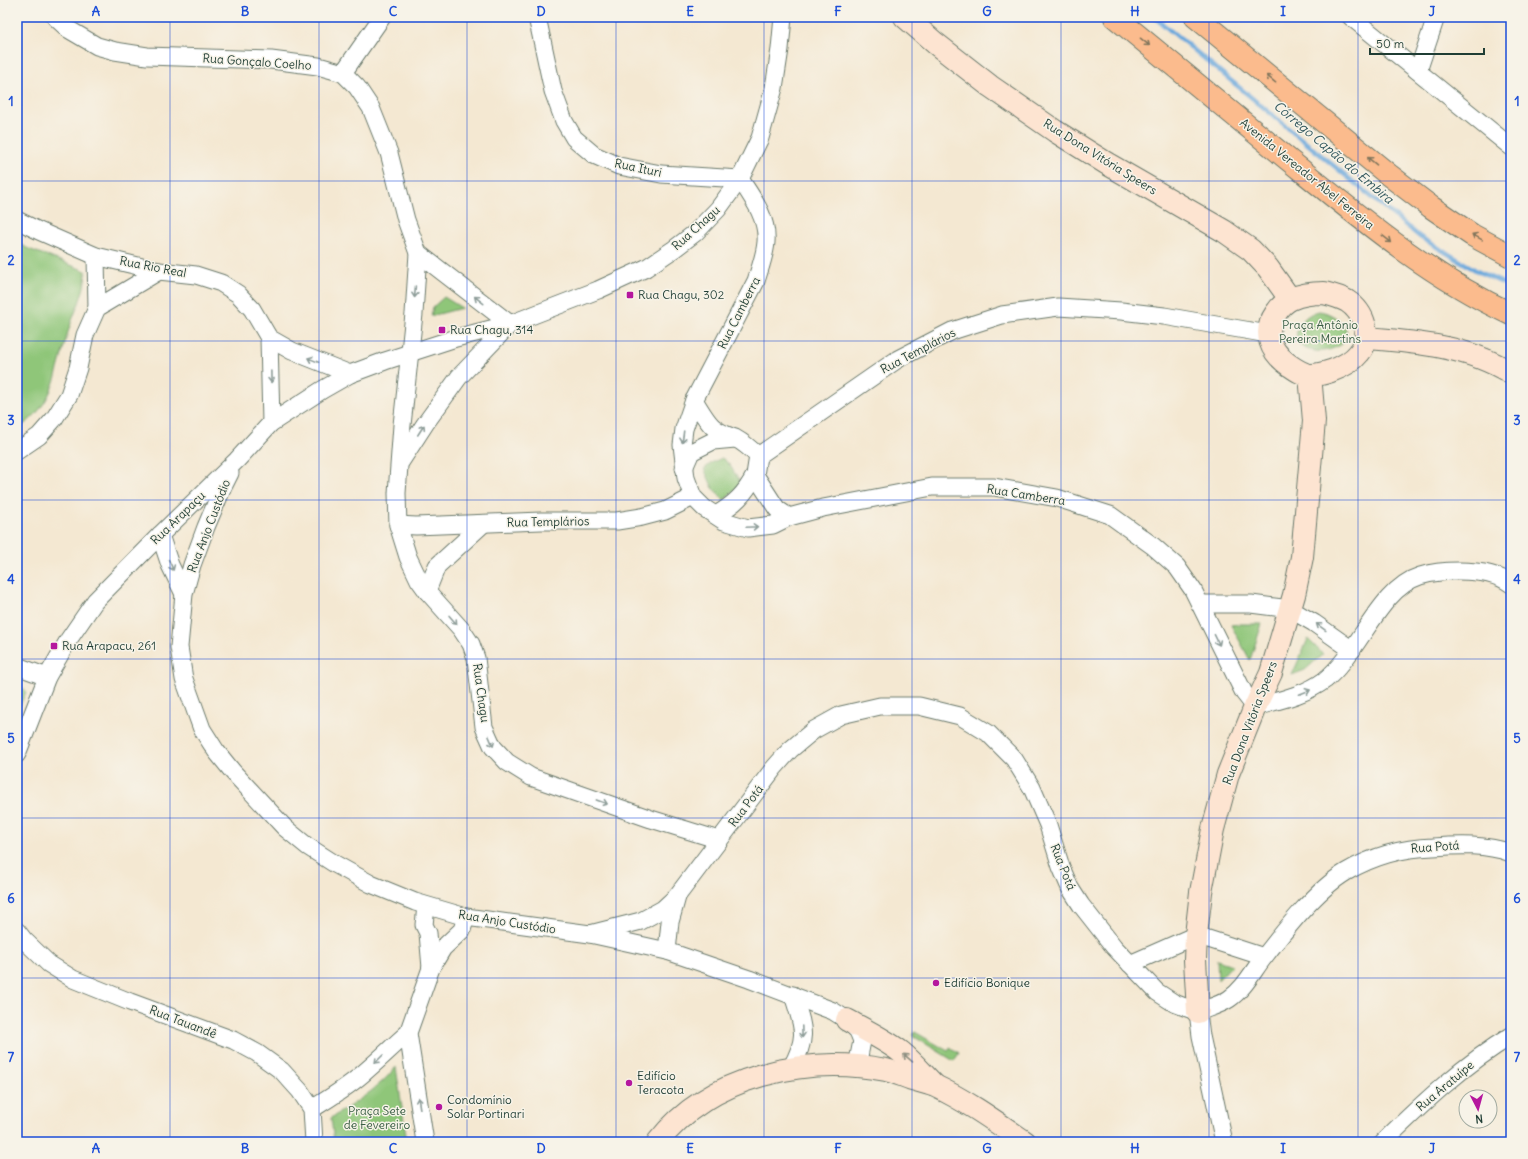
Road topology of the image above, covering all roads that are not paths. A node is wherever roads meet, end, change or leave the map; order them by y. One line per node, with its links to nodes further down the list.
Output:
1 (55, 17): 11 (street, Rua Gonçalo Coelho)
2 (382, 17): 11 (street)
3 (537, 17): 13 (street, Rua Ituri)
4 (783, 17): 13 (street, Rua Chagu)
5 (905, 17): 19 (street, Rua Dona Vitória Speers)
6 (1115, 17): 21 (main road, Avenida Vereador Abel Ferreira, one-way to 21)
7 (1196, 17): 17 (main road, one-way to 7)
8 (1351, 17): 10 (street)
9 (1436, 17): 10 (street)
10 (1418, 71): 12 (street)
11 (342, 73): 15 (street, Rua Gonçalo Coelho)
12 (1511, 148)
13 (740, 179): 22 (street, Rua Chagu); 30 (street, Rua Camberra)
14 (17, 220): 16 (street, Rua Rio Real)
15 (418, 253): 22 (street, one-way to 15); 26 (street, Rua Gonçalo Coelho, one-way to 26)
16 (96, 256): 18 (street, Rua Rio Real); 20 (street)
17 (1511, 256)
18 (159, 271): 20 (street); 24 (street, Rua Rio Real)
19 (1290, 300): 23 (street); 25 (street)
20 (97, 308): 33 (street)
21 (1511, 314)
22 (510, 324): 26 (street, Rua Chagu); 36 (street, Rua Chagu, one-way to 22)
23 (1268, 334): 29 (street); 34 (street, Rua Templários)
24 (269, 338): 28 (street, one-way to 24); 31 (street, Rua Rio Real, one-way to 31)
25 (1367, 338): 27 (street); 29 (street)
26 (410, 353): 28 (street, Rua Arapaçu); 36 (street, Rua Chagu)
27 (1511, 373)
28 (350, 374): 31 (street, Rua Arapaçu)
29 (1310, 375): 49 (street, Rua Dona Vitória Speers)
30 (694, 400): 32 (street); 37 (street, Rua Camberra, one-way to 37)
31 (271, 423): 35 (street, Rua Arapaçu)
32 (735, 438): 34 (street); 37 (street)
33 (17, 451)
34 (758, 456): 38 (street)
35 (237, 460): 44 (street, Rua Arapaçu); 47 (street, Rua Anjo Custódio)
36 (400, 463): 43 (street, Rua Chagu)
37 (684, 468): 39 (street, Rua Camberra)
38 (755, 475): 40 (street); 41 (street)
39 (692, 497): 40 (street, Rua Camberra); 42 (street, Rua Templários)
40 (716, 515): 41 (street, Rua Camberra, one-way to 41)
41 (789, 517): 48 (street, Rua Camberra)
42 (483, 524): 43 (street, Rua Templários); 46 (street)
43 (398, 525): 46 (street, Rua Chagu)
44 (160, 535): 47 (street, Rua Anjo Custódio, one-way to 47); 52 (street, Rua Arapaçu)
45 (1511, 584): 50 (street)
46 (427, 591): 55 (street, Rua Chagu, one-way to 55)
47 (184, 594): 58 (street, Rua Anjo Custódio)
48 (1200, 604): 49 (street); 53 (street, Rua Camberra, one-way to 53)
49 (1290, 609): 50 (street, one-way to 49); 53 (street, Rua Dona Vitória Speers)
50 (1352, 650): 53 (street, one-way to 50)
51 (17, 666): 52 (street)
52 (47, 677): 54 (street, Rua Arapaçu)
53 (1255, 707): 63 (street, Rua Dona Vitória Speers)
54 (17, 754)
55 (719, 840): 57 (street, Rua Potá); 67 (street, Rua Potá)
56 (1511, 853): 66 (street, Rua Potá)
57 (677, 896): 62 (street, Rua Potá); 65 (street, Rua Potá)
58 (426, 906): 59 (street, Rua Anjo Custódio); 61 (street)
59 (466, 917): 62 (street, Rua Anjo Custódio); 64 (street)
60 (17, 931): 77 (street, Rua Tauandê)
61 (428, 933): 64 (street); 68 (street)
62 (590, 934): 65 (street, Rua Anjo Custódio)
63 (1196, 935): 66 (street); 67 (street); 70 (street, Rua Dona Vitória Speers)
64 (452, 938): 68 (street)
65 (667, 951): 69 (street, Rua Anjo Custódio)
66 (1264, 957): 70 (street, Rua Potá)
67 (1130, 964): 70 (street, Rua Potá)
68 (431, 968): 72 (street)
69 (793, 995): 71 (street, Rua Anjo Custódio); 75 (street, one-way to 75)
70 (1198, 1012): 82 (street, Rua Dona Vitória Speers)
71 (847, 1020): 74 (street, Rua Anjo Custódio); 76 (street, one-way to 71)
72 (408, 1033): 77 (street, one-way to 77); 79 (street, one-way to 72)
73 (1511, 1036): 83 (street, Rua Aratuípe)
74 (857, 1066): 75 (street); 76 (street)
75 (791, 1068): 80 (street)
76 (934, 1086): 81 (street)
77 (312, 1109): 78 (street)
78 (314, 1142)
79 (425, 1142)
80 (658, 1142)
81 (1025, 1142)
82 (1224, 1142)
83 (1383, 1142)

